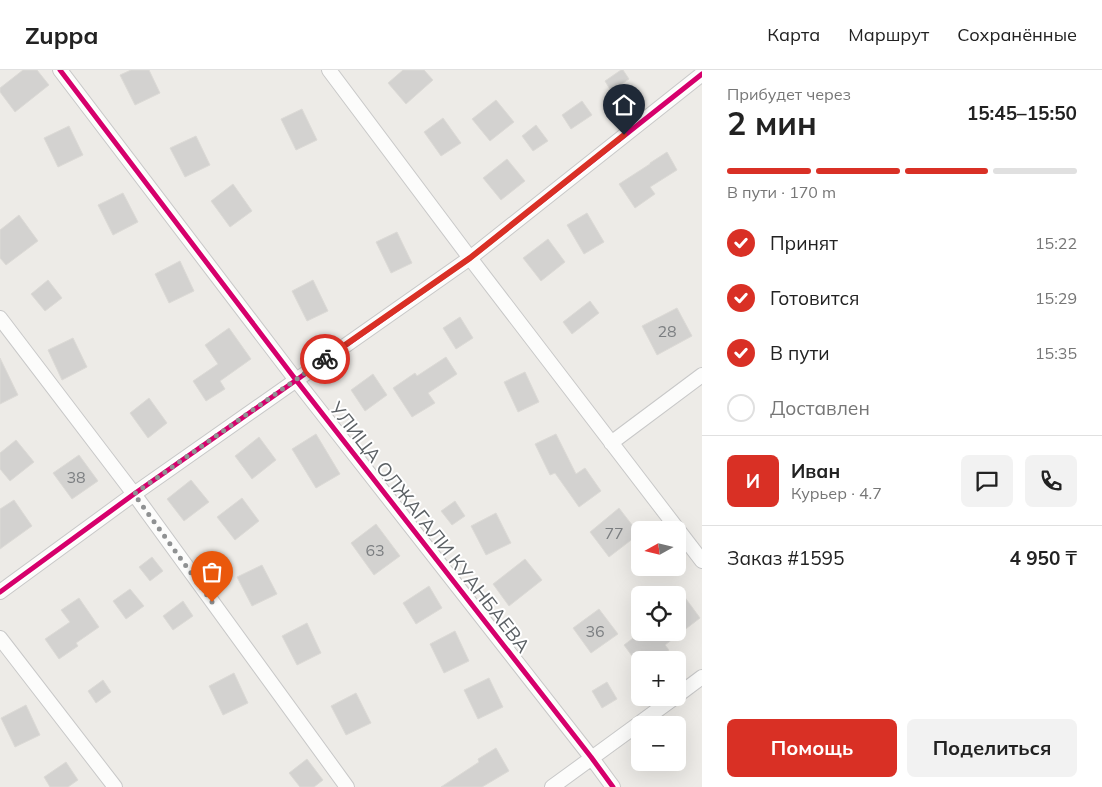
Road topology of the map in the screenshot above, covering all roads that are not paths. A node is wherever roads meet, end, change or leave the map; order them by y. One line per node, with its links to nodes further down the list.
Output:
1 (60, 70): 7 (street, УЛИЦА ОЛЖАГАЛИ КУАНБАЕВА)
2 (329, 70): 4 (street)
3 (702, 74): 4 (street)
4 (470, 258): 7 (street); 8 (street)
5 (0, 318): 9 (street)
6 (702, 375): 8 (street)
7 (296, 380): 9 (street); 16 (street, УЛИЦА ОЛЖАГАЛИ КУАНБАЕВА)
8 (611, 443): 10 (street)
9 (134, 494): 11 (street); 18 (street)
10 (702, 561)
11 (0, 592)
12 (0, 638): 17 (street)
13 (702, 677): 14 (street)
14 (686, 689)
15 (663, 706): 16 (street)
16 (591, 757): 19 (street); 20 (street, УЛИЦА ОЛЖАГАЛИ КУАНБАЕВА)
17 (114, 787)
18 (347, 787)
19 (552, 787)
20 (612, 787)

